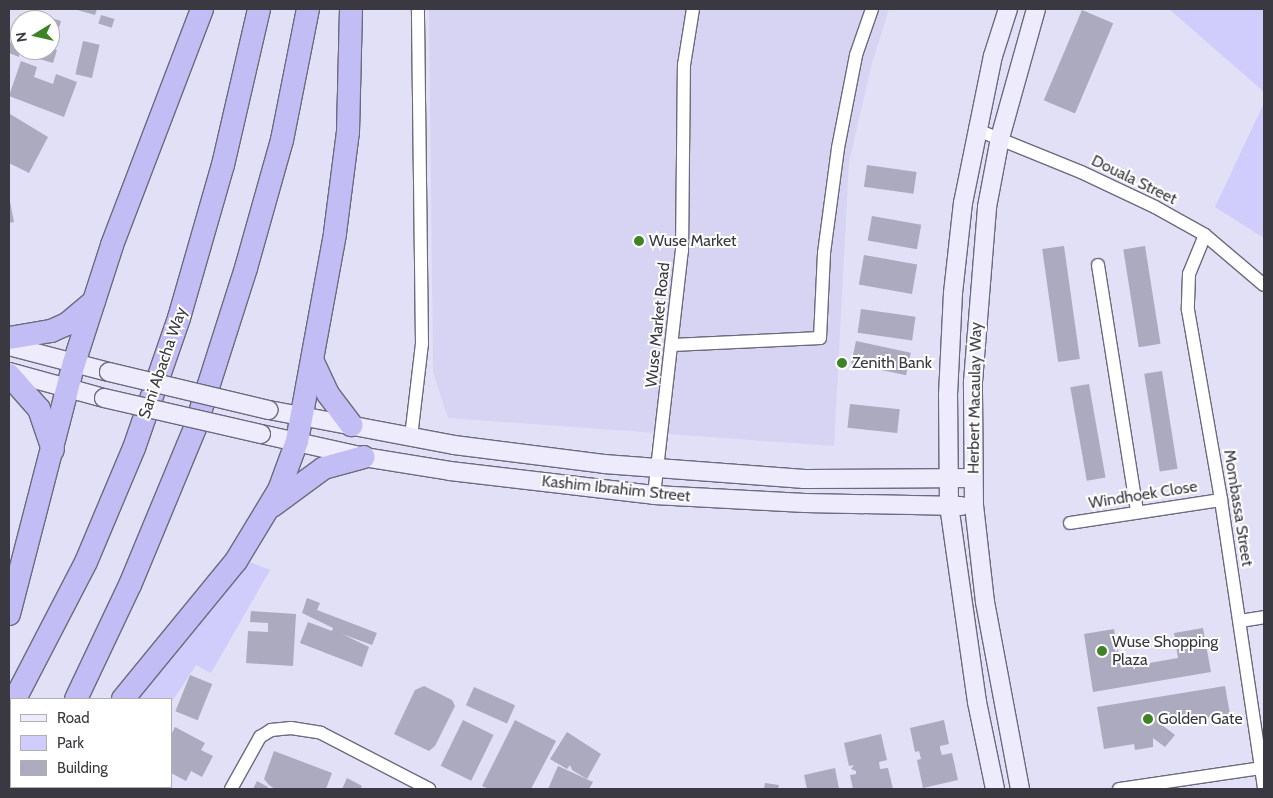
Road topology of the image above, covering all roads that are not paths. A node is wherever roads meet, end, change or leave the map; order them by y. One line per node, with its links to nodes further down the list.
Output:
1 (202, 9): 15 (highway)
2 (260, 9): 42 (highway, Sani Abacha Way)
3 (308, 9): 43 (highway)
4 (351, 9): 19 (highway)
5 (418, 9): 25 (street)
6 (692, 9): 17 (street, Wuse Market Road)
7 (872, 9): 17 (street)
8 (1008, 9): 10 (main road, Herbert Macaulay Way)
9 (1036, 9): 11 (main road, Herbert Macaulay Way)
10 (975, 129): 11 (street, Douala Street); 30 (main road, Herbert Macaulay Way)
11 (1000, 138): 12 (street, Douala Street); 31 (main road, Herbert Macaulay Way)
12 (1205, 235): 14 (street, Douala Street); 33 (street, Mombassa Street)
13 (1098, 265): 37 (street)
14 (1264, 285)
15 (94, 301): 16 (highway); 20 (highway)
16 (9, 338)
17 (673, 345): 29 (street, Wuse Market Road)
18 (9, 346): 20 (main road, Kashim Ibrahim Street)
19 (313, 362): 23 (highway); 24 (highway)
20 (74, 363): 22 (highway); 23 (main road, Kashim Ibrahim Street, bridge)
21 (9, 373): 22 (main road, Kashim Ibrahim Street); 27 (highway)
22 (67, 390): 26 (main road, Kashim Ibrahim Street, bridge); 27 (highway)
23 (303, 416): 24 (main road, Kashim Ibrahim Street); 26 (highway)
24 (351, 425): 25 (main road, Kashim Ibrahim Street)
25 (411, 437): 29 (main road, Kashim Ibrahim Street)
26 (297, 442): 28 (main road, Kashim Ibrahim Street); 36 (highway)
27 (52, 450): 39 (highway)
28 (364, 457): 32 (main road, Kashim Ibrahim Street); 36 (highway)
29 (659, 469): 30 (main road, Kashim Ibrahim Street); 32 (street, Wuse Market Road)
30 (948, 478): 31 (main road, Kashim Ibrahim Street); 34 (main road, Herbert Macaulay Way)
31 (973, 478): 35 (main road, Herbert Macaulay Way)
32 (654, 495): 34 (main road, Kashim Ibrahim Street)
33 (1221, 500): 37 (street, Windhoek Close); 41 (street, Mombassa Street)
34 (949, 506): 35 (main road, Kashim Ibrahim Street); 49 (main road, Herbert Macaulay Way)
35 (974, 506): 50 (main road, Herbert Macaulay Way)
36 (269, 508): 44 (highway)
37 (1138, 512): 38 (street, Windhoek Close)
38 (1070, 523)
39 (9, 614)
40 (1264, 617): 41 (street)
41 (1240, 621): 45 (street, Mombassa Street)
42 (17, 698)
43 (76, 698)
44 (124, 698)
45 (1261, 768): 46 (street); 52 (street, Mombassa Street)
46 (1182, 785): 51 (street)
47 (231, 789): 48 (street)
48 (429, 789)
49 (995, 789)
50 (1020, 789)
51 (1119, 789)
52 (1264, 789)

